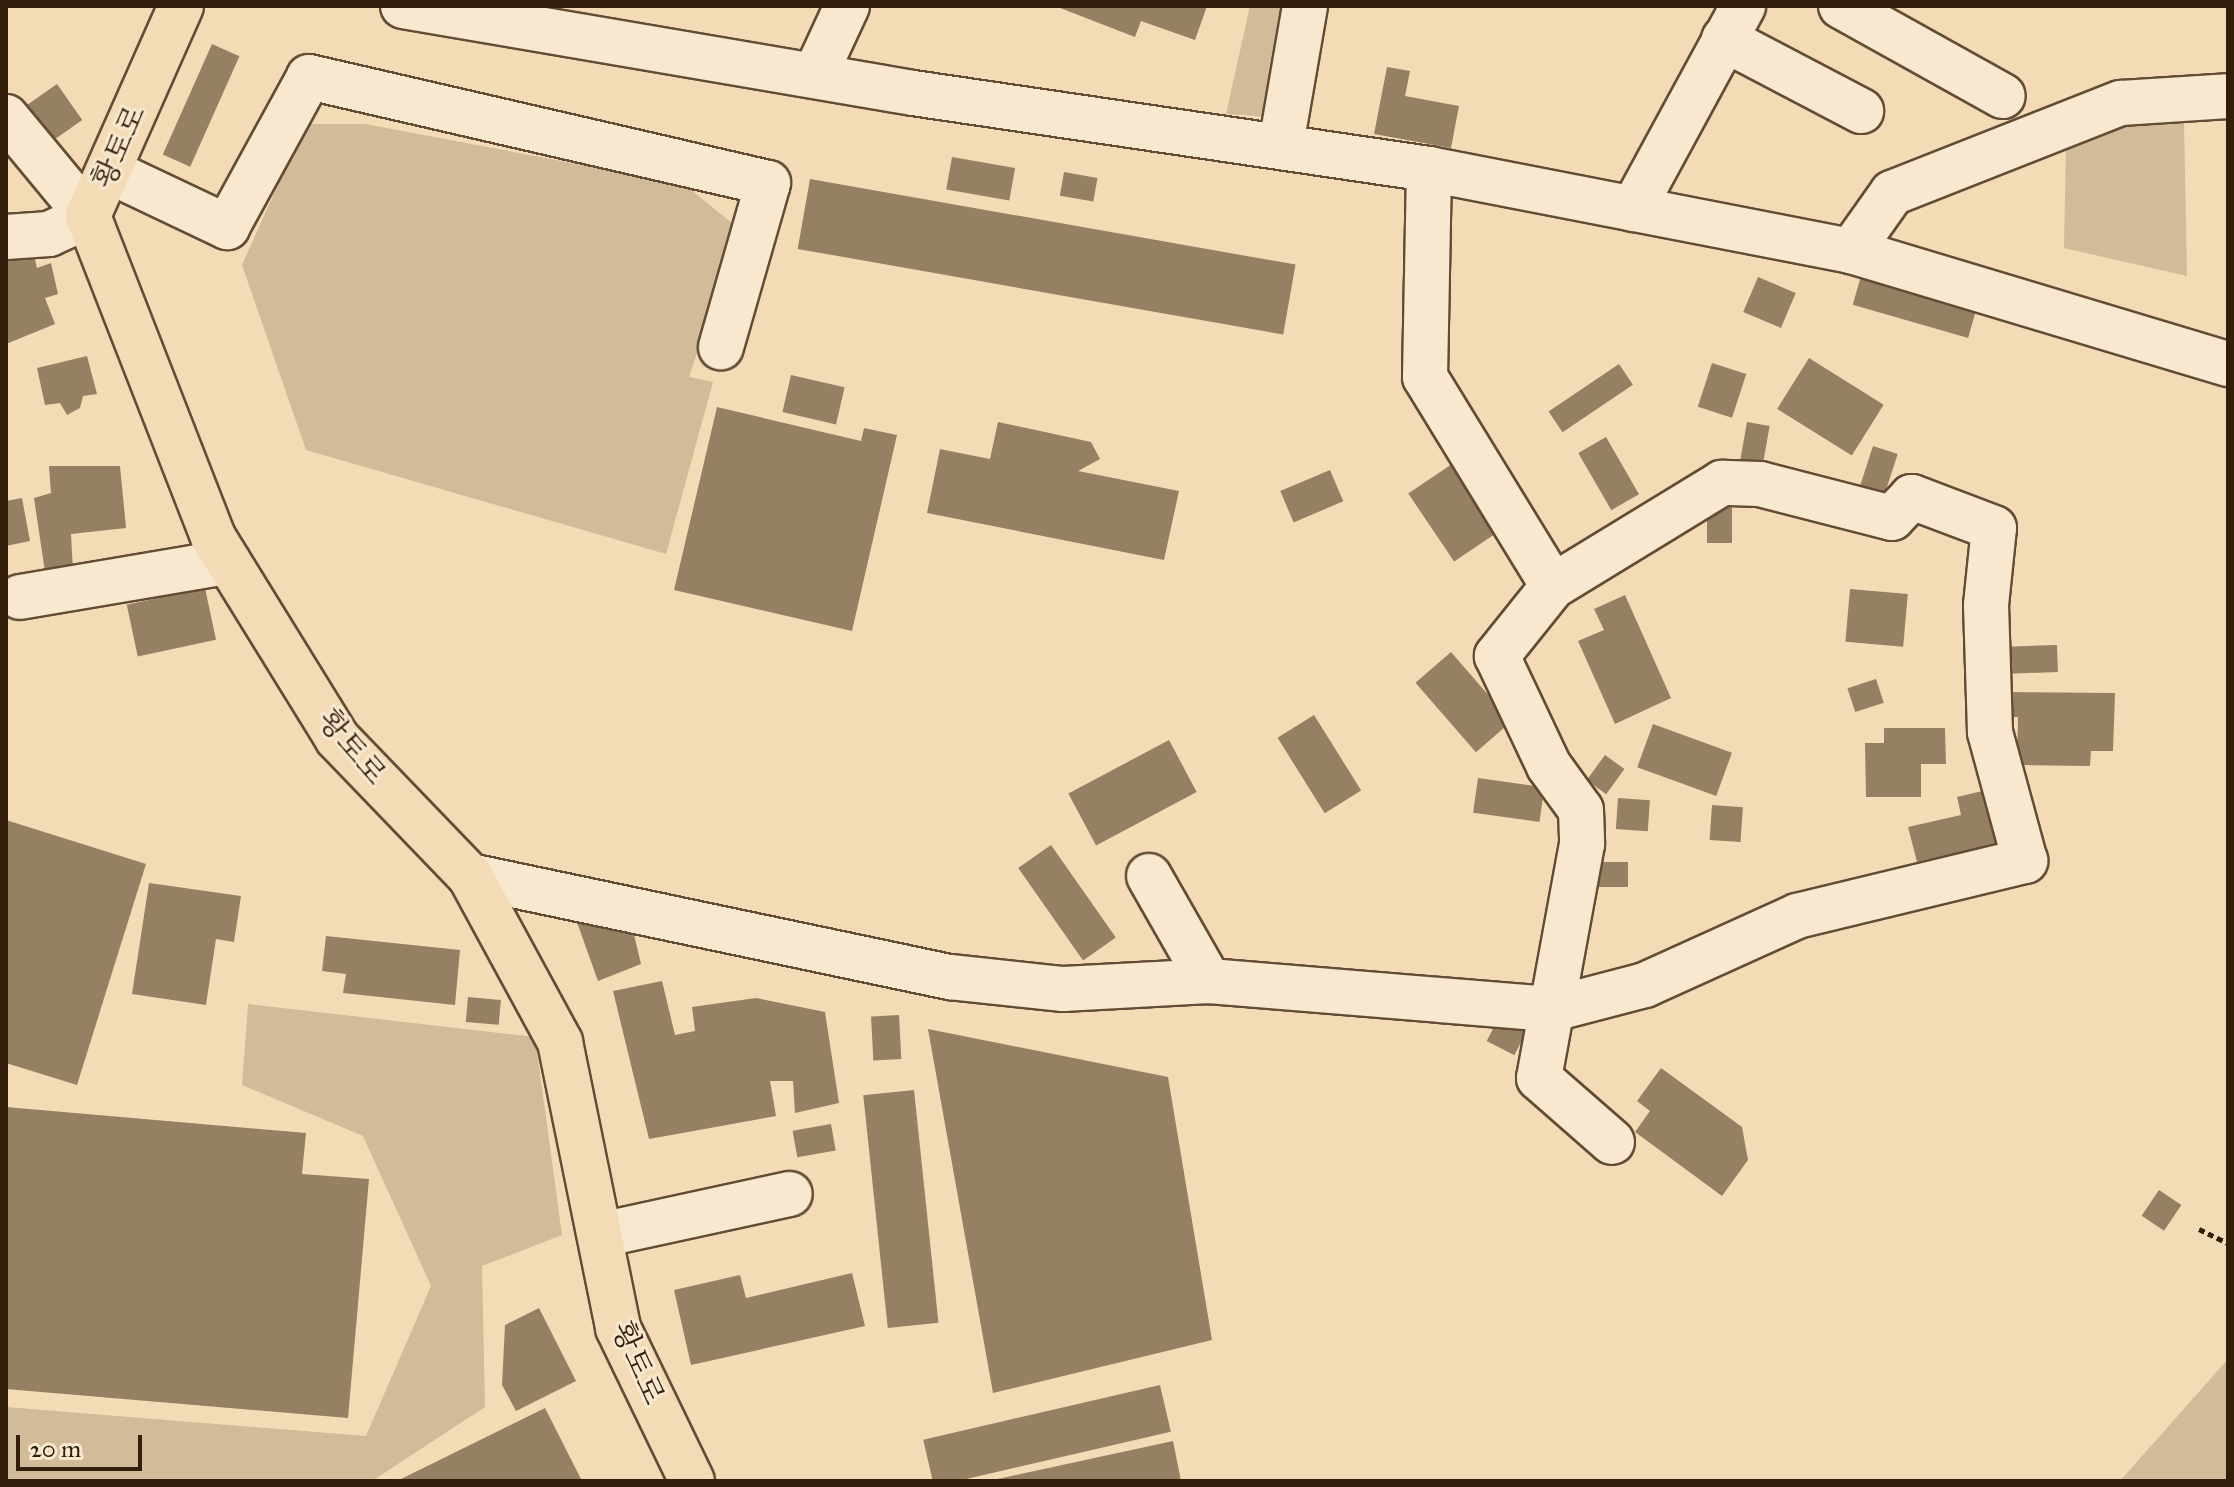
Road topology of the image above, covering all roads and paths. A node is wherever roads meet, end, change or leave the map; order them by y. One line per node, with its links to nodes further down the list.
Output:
1 (181, 6): 15 (main road, 황토로)
2 (403, 6): 6 (street)
3 (847, 6): 8 (street)
4 (1305, 6): 13 (street)
5 (1841, 6): 9 (street)
6 (471, 11): 8 (street)
7 (1734, 22): 11 (street); 16 (street)
8 (815, 75): 13 (street)
9 (2003, 96)
10 (2228, 96): 19 (street)
11 (1861, 111)
12 (6, 117): 17 (street)
13 (1281, 145): 14 (street)
14 (1429, 169): 16 (street); 23 (street)
15 (109, 171): 17 (main road, 황토로); 20 (street)
16 (1633, 209): 19 (street)
17 (88, 216): 18 (street); 22 (main road, 황토로)
18 (6, 237)
19 (1851, 251): 21 (street)
20 (721, 347)
21 (2228, 364)
22 (228, 562): 24 (street); 25 (main road, 황토로)
23 (1553, 586): 28 (street); 28 (street)
24 (20, 597)
25 (470, 876): 27 (street); 32 (main road, 황토로)
26 (1149, 876): 27 (street)
27 (1209, 981): 28 (street)
28 (1553, 1009): 29 (street)
29 (1612, 1142)
30 (790, 1194): 32 (street)
31 (2199, 1229): 33 (path)
32 (600, 1235): 34 (main road, 황토로)
33 (2228, 1243)
34 (692, 1481)

